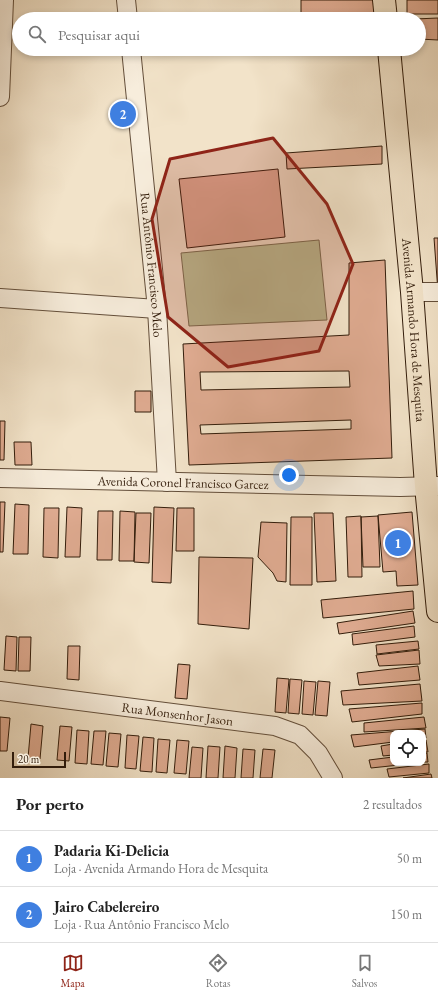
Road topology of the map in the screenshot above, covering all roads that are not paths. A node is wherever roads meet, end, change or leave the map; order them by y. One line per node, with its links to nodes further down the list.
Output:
1 (4, 0): 8 (street)
2 (126, 0): 4 (street)
3 (384, 0): 5 (main road)
4 (127, 12)
5 (385, 12)
6 (132, 56): 12 (street, Rua Antônio Francisco Melo)
7 (390, 56): 9 (main road, Avenida Armando Hora de Mesquita)
8 (0, 97)
9 (412, 292): 10 (street); 15 (main road, Avenida Armando Hora de Mesquita)
10 (438, 292)
11 (0, 298): 12 (street)
12 (157, 309): 14 (street, Rua Antônio Francisco Melo)
13 (0, 478): 14 (street, Avenida Coronel Francisco Garcez)
14 (167, 482): 15 (street, Avenida Coronel Francisco Garcez)
15 (432, 486): 16 (main road, Avenida Armando Hora de Mesquita)
16 (438, 611)
17 (0, 691): 18 (street, Rua Monsenhor Jason)
18 (333, 778)

